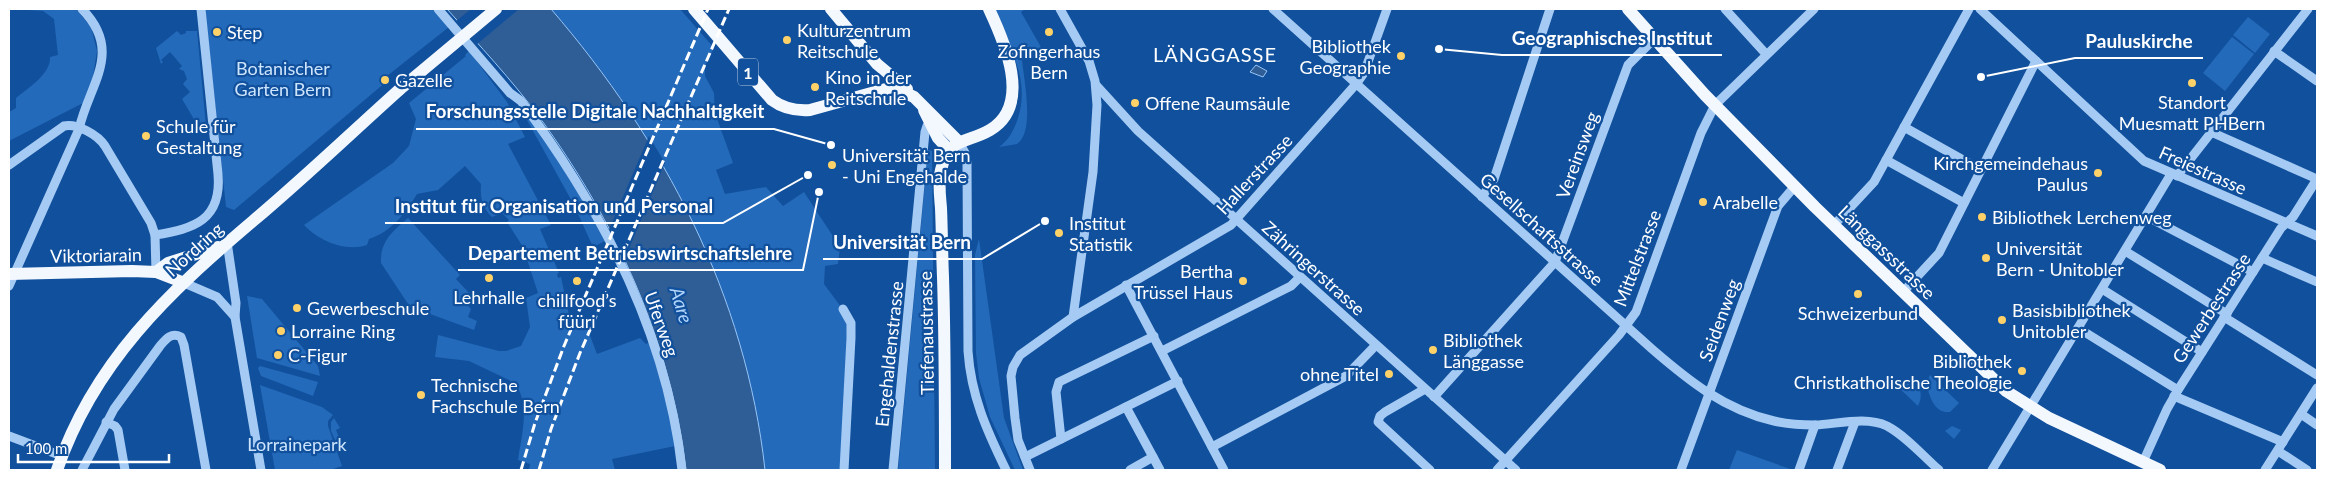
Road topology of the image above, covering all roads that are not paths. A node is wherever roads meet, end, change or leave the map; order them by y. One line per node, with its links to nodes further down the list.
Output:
1 (82, 9): 31 (street)
2 (201, 9): 46 (street)
3 (438, 9): 101 (street, Uferweg)
4 (496, 9): 48 (main road, Nordring, bridge)
5 (694, 9): 26 (main road, 1)
6 (831, 9): 22 (main road)
7 (989, 9): 33 (main road)
8 (1060, 9): 25 (street)
9 (1272, 9): 24 (street, Gesellschaftsstrasse)
10 (1387, 9): 24 (street, Hallerstrasse)
11 (1550, 9): 40 (street)
12 (1628, 9): 18 (main road, Länggassstrasse)
13 (1726, 9): 20 (street)
14 (1814, 9): 20 (street)
15 (1969, 9): 30 (street)
16 (1980, 9): 21 (street, Freiestrasse)
17 (2308, 9): 19 (street)
18 (1654, 38): 28 (main road, Länggassstrasse); 51 (street, Vereinsweg)
19 (2274, 51): 23 (street); 32 (street)
20 (1766, 54): 28 (street)
21 (2036, 61): 36 (street); 37 (street, Freiestrasse)
22 (877, 64): 26 (main road); 27 (main road)
23 (2317, 82)
24 (1358, 83): 40 (street, Gesellschaftsstrasse); 43 (street, Hallerstrasse)
25 (1096, 85): 43 (street, Zähringerstrasse); 65 (street)
26 (879, 89): 27 (main road, 1)
27 (918, 101): 29 (main road, 1)
28 (1715, 104): 39 (main road, Länggassstrasse); 66 (street, Mittelstrasse)
29 (933, 120): 33 (main road, 1); 103 (street, Engehaldenstrasse)
30 (1904, 127): 34 (street); 36 (street)
31 (79, 129): 35 (street); 46 (street); 54 (street)
32 (2211, 132): 37 (street); 38 (street)
33 (954, 146): 104 (main road, Tiefenaustrasse); 105 (street)
34 (1886, 160): 41 (street); 45 (street)
35 (9, 165)
36 (1981, 170): 41 (street)
37 (2174, 175): 42 (street); 44 (street, Freiestrasse)
38 (2317, 179): 44 (street, Gewerbestrasse)
39 (1795, 186): 45 (main road, Länggassstrasse); 77 (street, Seidenweg)
40 (1482, 197): 51 (street, Gesellschaftsstrasse)
41 (1964, 203): 61 (street)
42 (2146, 216): 49 (street); 53 (street)
43 (1236, 220): 55 (street, Zähringerstrasse); 58 (street, Hallerstrasse)
44 (2286, 223): 47 (street, Freiestrasse); 50 (street, Gewerbestrasse)
45 (1834, 225): 61 (main road, Länggassstrasse)
46 (155, 235): 52 (street)
47 (2317, 236)
48 (225, 244): 52 (main road); 56 (main road, Nordring); 64 (street)
49 (2125, 251): 60 (street); 63 (street)
50 (2262, 258): 53 (street, Gewerbestrasse); 57 (street)
51 (1555, 262): 66 (street, Gesellschaftsstrasse); 78 (street, Vereinsweg)
52 (156, 272): 54 (main road, Viktoriarain); 56 (main road, Viktoriarain)
53 (2254, 272): 63 (street, Gewerbestrasse)
54 (12, 274): 59 (street)
55 (1300, 278): 69 (street, Zähringerstrasse); 70 (street)
56 (182, 282): 64 (street); 91 (main road, Nordring)
57 (2317, 282)
58 (1126, 285): 65 (street, Hallerstrasse); 68 (street)
59 (9, 286)
60 (2102, 289): 67 (street); 71 (street)
61 (1903, 292): 80 (main road, Länggassstrasse)
62 (843, 309): 102 (street)
63 (2226, 315): 71 (street, Gewerbestrasse); 72 (street)
64 (236, 317): 100 (street)
65 (1072, 317): 92 (street, Hallerstrasse)
66 (1626, 325): 77 (street, Gesellschaftsstrasse); 94 (street, Mittelstrasse)
67 (2078, 328): 76 (street); 80 (street)
68 (1154, 336): 70 (street); 87 (street)
69 (1376, 345): 75 (street, Zähringerstrasse); 89 (street)
70 (1162, 351): 73 (street)
71 (2202, 352): 76 (street, Gewerbestrasse)
72 (2317, 375)
73 (1178, 381): 79 (street); 89 (street)
74 (2317, 388): 81 (street)
75 (1425, 389): 78 (street, Zähringerstrasse); 110 (street)
76 (2176, 393): 88 (street); 95 (street, Gewerbestrasse)
77 (1709, 395): 84 (street, Gesellschaftsstrasse); 113 (street, Seidenweg)
78 (1434, 397): 94 (street, Zähringerstrasse)
79 (1126, 407): 87 (street); 93 (street)
80 (2030, 407): 95 (main road, Länggassstrasse); 117 (street)
81 (2301, 414): 85 (street); 88 (street)
82 (106, 422): 97 (street); 98 (street); 99 (street)
83 (1855, 422): 84 (street, Gesellschaftsstrasse); 115 (street); 116 (street, Gesellschaftsstrasse)
84 (1815, 425): 114 (street)
85 (2317, 425)
86 (9, 436): 91 (street)
87 (1061, 439): 92 (street)
88 (2283, 442): 90 (street)
89 (1212, 447): 109 (street)
90 (2278, 451): 119 (street); 120 (street)
91 (62, 456): 96 (main road, Nordring)
92 (1025, 457): 106 (street, Hallerstrasse)
93 (1153, 457): 107 (street); 108 (street)
94 (1506, 461): 111 (street, Mittelstrasse); 112 (street, Zähringerstrasse)
95 (2146, 466): 118 (main road, Länggassstrasse)
96 (57, 470)
97 (82, 470)
98 (125, 470)
99 (206, 470)
100 (261, 470)
101 (682, 470)
102 (844, 470)
103 (893, 470)
104 (945, 470)
105 (1006, 470)
106 (1030, 470)
107 (1130, 470)
108 (1160, 470)
109 (1224, 470)
110 (1430, 470)
111 (1497, 470)
112 (1516, 470)
113 (1681, 470)
114 (1799, 470)
115 (1837, 470)
116 (1939, 470)
117 (1992, 470)
118 (2160, 470)
119 (2265, 470)
120 (2308, 470)

